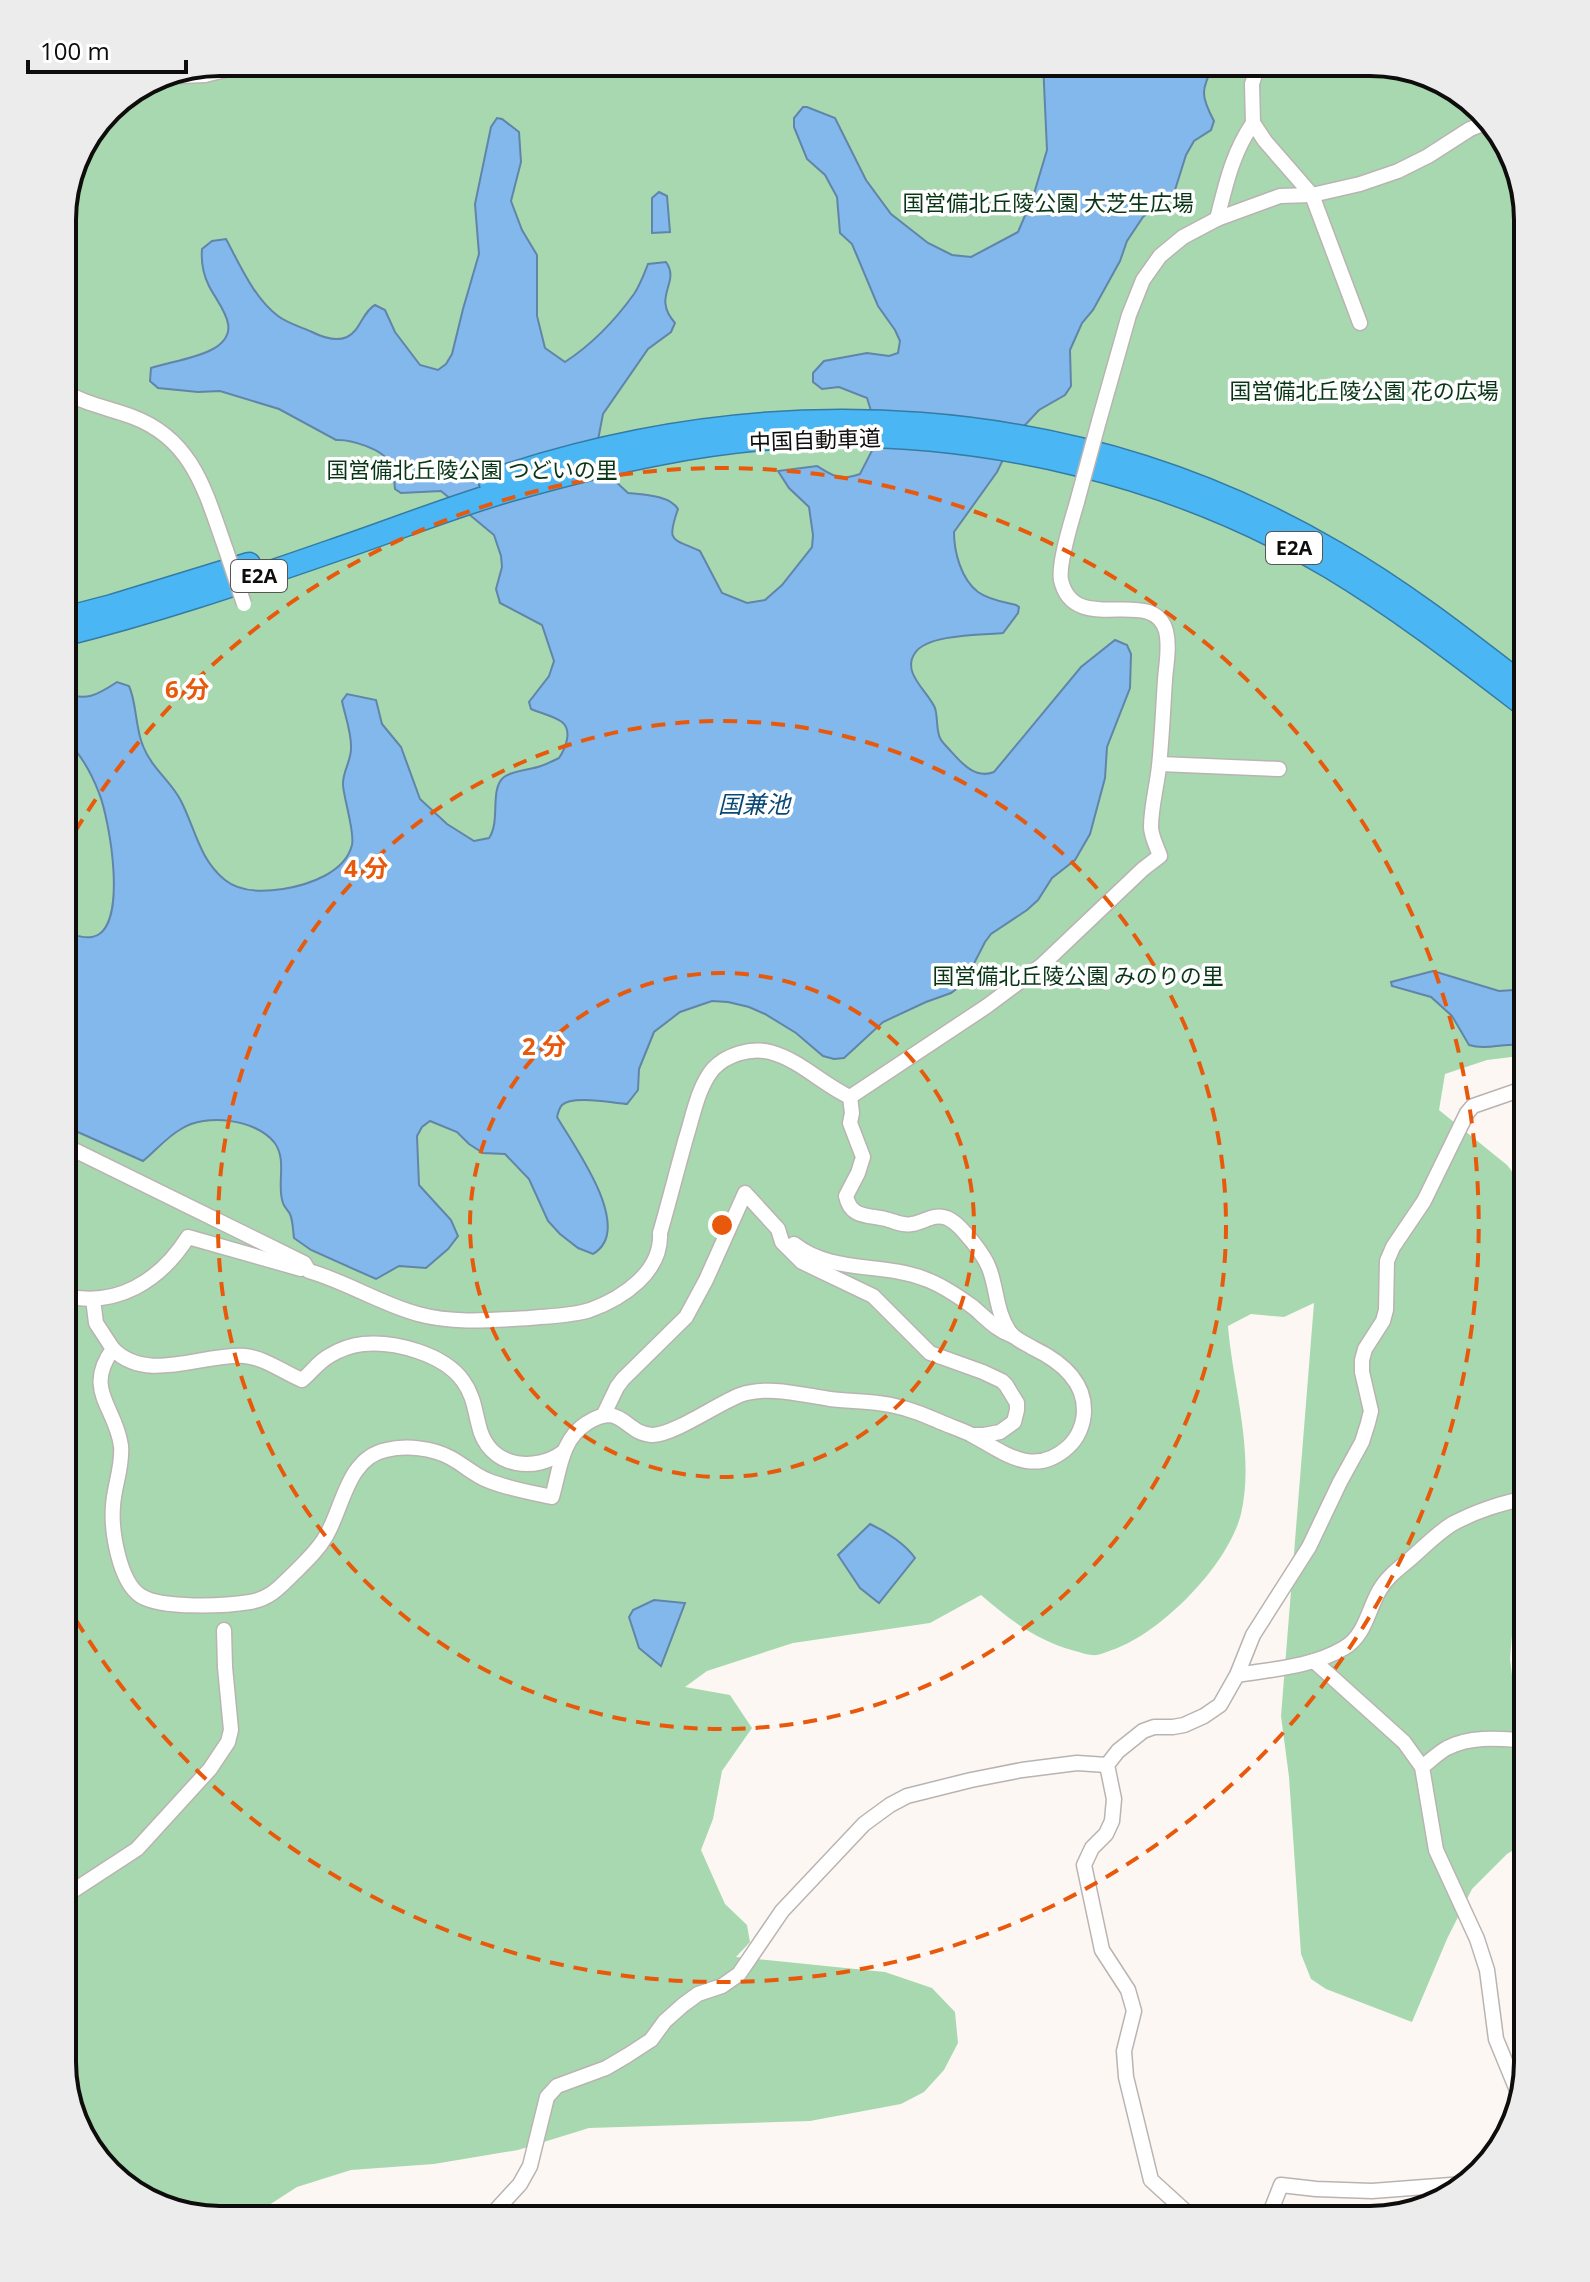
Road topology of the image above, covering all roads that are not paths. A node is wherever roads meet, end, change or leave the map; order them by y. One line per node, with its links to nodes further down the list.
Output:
1 (1255, 76): 2 (street)
2 (1253, 123): 4 (street); 5 (street)
3 (1479, 126): 4 (street)
4 (1312, 195): 5 (street); 6 (street)
5 (1217, 219): 15 (street, bridge)
6 (1360, 323)
7 (76, 397): 10 (street, bridge)
8 (1029, 445): 9 (highway, 中国自動車道 / E2A); 13 (highway, 中国自動車道 / E2A); 14 (highway, 中国自動車道 / E2A)
9 (451, 502): 11 (highway, 中国自動車道 / E2A); 12 (highway, 中国自動車道 / E2A)
10 (244, 604)
11 (76, 615)
12 (76, 631)
13 (1514, 679)
14 (1514, 697)
15 (1160, 764): 16 (street); 18 (street)
16 (1279, 769)
17 (1514, 1092): 32 (street)
18 (850, 1097): 21 (street); 24 (street)
19 (76, 1151): 21 (street)
20 (778, 1229): 24 (street); 26 (street); 27 (street)
21 (309, 1271): 23 (street)
22 (76, 1297): 23 (street)
23 (93, 1299): 25 (street)
24 (1013, 1337): 27 (street)
25 (113, 1349): 28 (street); 28 (street)
26 (604, 1414): 27 (street); 28 (street)
27 (970, 1434)
28 (563, 1452)
29 (1514, 1500): 31 (street)
30 (224, 1630): 36 (street)
31 (1314, 1661): 32 (street); 35 (street)
32 (1237, 1675): 34 (street)
33 (1514, 1741): 35 (street)
34 (1107, 1765): 39 (street); 40 (street)
35 (1422, 1767): 37 (street)
36 (76, 1889)
37 (1513, 2080)
38 (1444, 2186): 41 (street)
39 (500, 2206)
40 (1180, 2206)
41 (1273, 2206)

